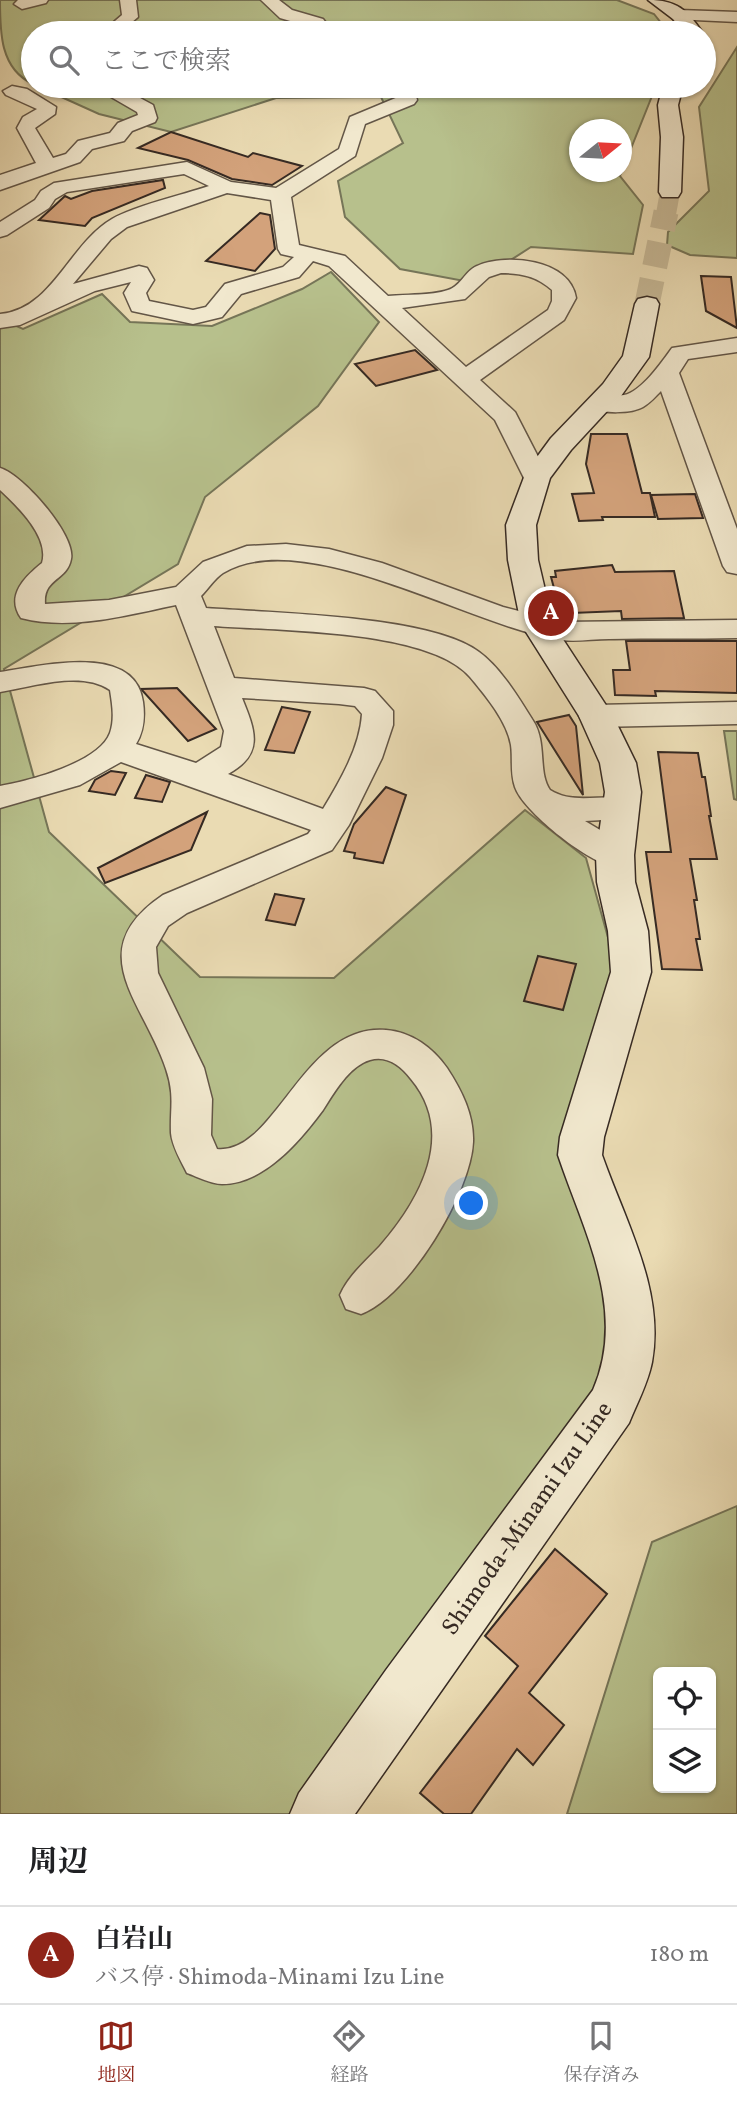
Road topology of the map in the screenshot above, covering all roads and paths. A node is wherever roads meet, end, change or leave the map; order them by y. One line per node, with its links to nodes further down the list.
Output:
1 (40, 0): 5 (street)
2 (128, 0): 8 (street)
3 (269, 0): 9 (street)
4 (657, 0): 6 (main road)
5 (22, 4)
6 (679, 15): 7 (street); 10 (main road)
7 (737, 17)
8 (125, 21)
9 (310, 21)
10 (684, 21)
11 (21, 83): 12 (street)
12 (6, 96)
13 (30, 98): 17 (street)
14 (126, 98): 17 (street)
15 (407, 98): 21 (street)
16 (670, 98): 20 (main road)
17 (49, 163): 18 (street)
18 (0, 184)
19 (226, 187): 21 (street); 22 (street); 26 (street)
20 (670, 192)
21 (279, 195): 23 (street)
22 (0, 231)
23 (309, 253): 24 (street); 26 (street)
24 (383, 303): 30 (street); 30 (street)
25 (647, 304): 31 (main road, Shimoda-Minami Izu Line)
26 (41, 307): 27 (street)
27 (0, 321)
28 (737, 345): 29 (street)
29 (667, 373): 31 (street); 34 (street)
30 (465, 379): 33 (street)
31 (599, 404): 33 (main road, Shimoda-Minami Izu Line)
32 (0, 476): 38 (street)
33 (536, 478): 39 (main road, Shimoda-Minami Izu Line)
34 (730, 529): 35 (street)
35 (737, 566)
36 (191, 605): 38 (street); 39 (street); 42 (street); 48 (street)
37 (0, 611): 38 (street)
38 (31, 612)
39 (537, 624): 40 (street); 44 (main road, Shimoda-Minami Izu Line)
40 (737, 629)
41 (0, 682): 45 (street)
42 (223, 687): 46 (street); 50 (street)
43 (737, 713): 44 (main road)
44 (596, 716): 49 (main road, Shimoda-Minami Izu Line)
45 (117, 749): 46 (street); 47 (street)
46 (197, 775): 50 (street)
47 (0, 797)
48 (545, 805): 49 (street); 51 (street)
49 (621, 808): 51 (main road, Shimoda-Minami Izu Line)
50 (332, 825): 52 (street)
51 (615, 855): 53 (main road, Shimoda-Minami Izu Line)
52 (361, 1295)
53 (320, 1814)

